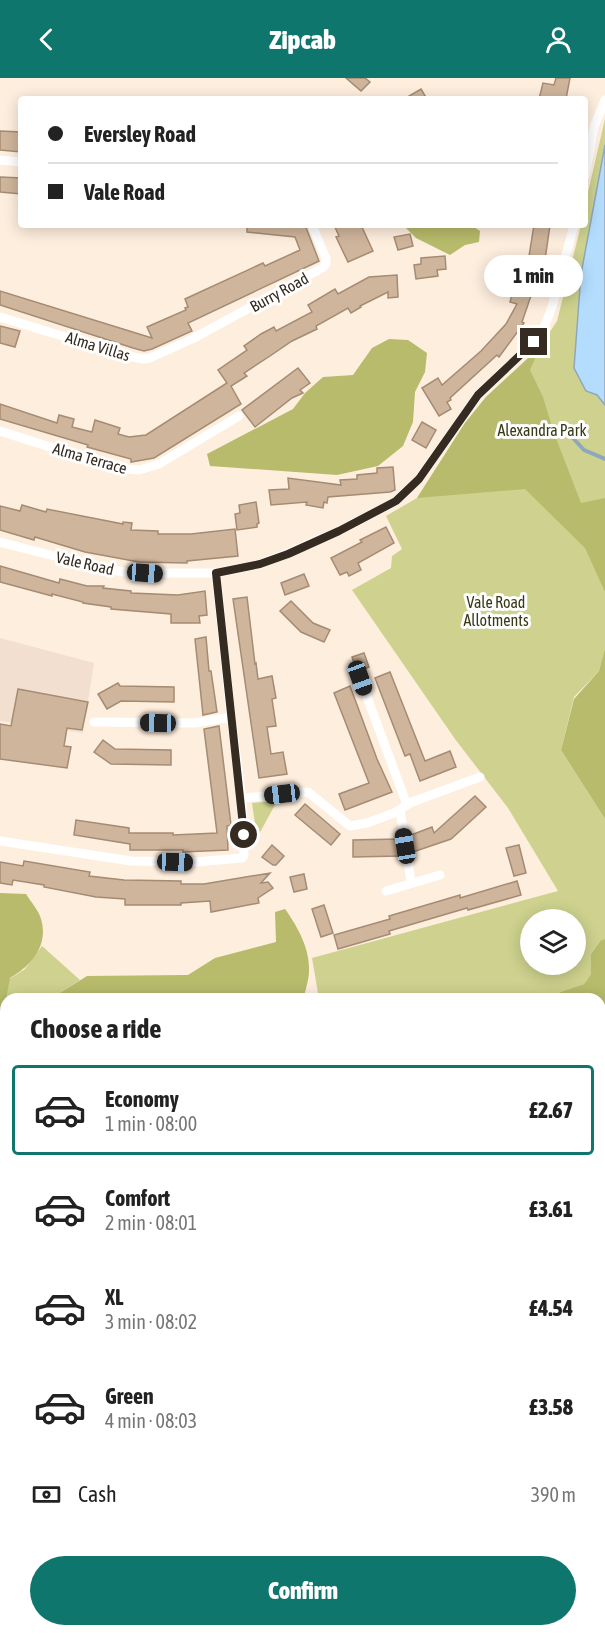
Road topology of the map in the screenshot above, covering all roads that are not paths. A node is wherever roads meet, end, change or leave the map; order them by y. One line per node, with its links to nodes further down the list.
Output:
1 (605, 100): 3 (street)
2 (0, 160): 4 (street)
3 (588, 160)
4 (18, 162)
5 (313, 228): 8 (street, Burry Road)
6 (572, 228): 12 (street, Vale Road)
7 (0, 317): 8 (street, Alma Villas)
8 (194, 338)
9 (239, 416): 10 (street, Alma Terrace)
10 (0, 431)
11 (0, 542): 12 (street, Vale Road)
12 (216, 573): 14 (street)
13 (360, 678): 18 (street)
14 (231, 717): 15 (street); 17 (street)
15 (94, 723)
16 (480, 777): 18 (street)
17 (242, 798): 18 (street); 19 (street)
18 (403, 808): 21 (street)
19 (0, 841)
20 (440, 875): 21 (street)
21 (411, 882): 22 (street)
22 (386, 891)

